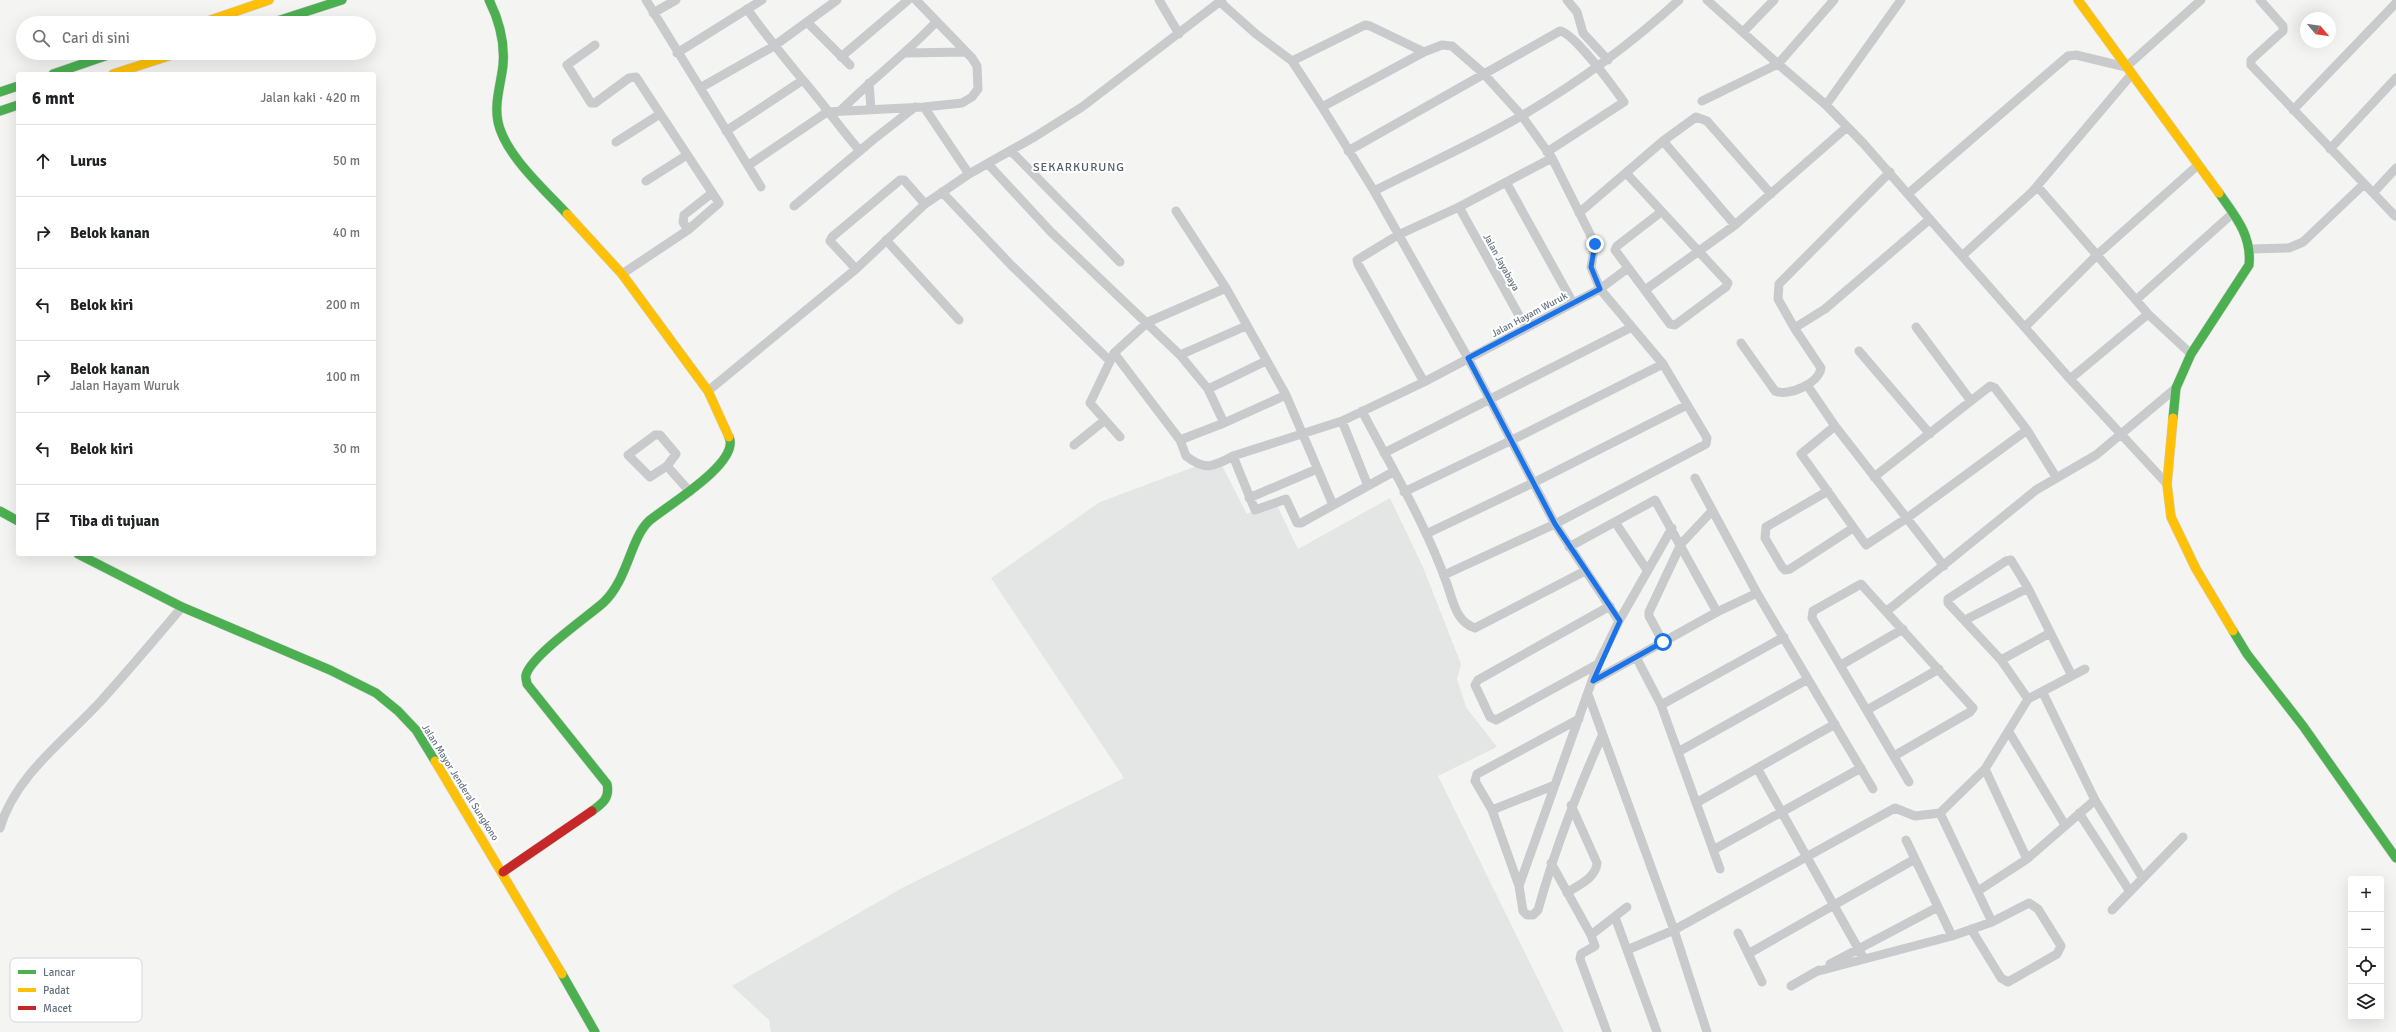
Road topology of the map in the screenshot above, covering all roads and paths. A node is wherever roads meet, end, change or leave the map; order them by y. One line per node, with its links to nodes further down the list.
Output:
1 (269, 0): 24 (main road)
2 (342, 0): 25 (main road)
3 (490, 0): 114 (main road)
4 (646, 0): 23 (street)
5 (676, 0): 23 (street)
6 (837, 0): 27 (street)
7 (908, 0): 36 (street)
8 (916, 0): 26 (street)
9 (1159, 0): 29 (street)
10 (1567, 0): 39 (street)
11 (1679, 0): 39 (street)
12 (1707, 0): 28 (street)
13 (1774, 0): 28 (street)
14 (1834, 0): 41 (street)
15 (1900, 0): 55 (street)
16 (2078, 0): 44 (main road)
17 (2202, 0): 44 (street)
18 (2260, 0): 61 (street)
19 (758, 1): 22 (street)
20 (1221, 1): 29 (street); 40 (street)
21 (2396, 3): 61 (street)
22 (747, 9): 31 (street); 34 (street)
23 (653, 13): 34 (street)
24 (222, 16)
25 (293, 16)
26 (936, 22): 32 (street); 35 (street)
27 (808, 23): 31 (street); 36 (street)
28 (1743, 32): 41 (street)
29 (1179, 34): 72 (street)
30 (595, 45): 64 (street)
31 (774, 46): 49 (street); 52 (street)
32 (965, 52): 35 (street); 57 (street)
33 (1424, 52): 40 (street); 47 (street); 58 (street)
34 (677, 53): 52 (street)
35 (907, 53): 50 (street)
36 (841, 57): 42 (street)
37 (94, 60): 45 (main road)
38 (156, 60): 46 (main road)
39 (1608, 60): 43 (street)
40 (1292, 61): 58 (street)
41 (1778, 64): 54 (street); 55 (street)
42 (850, 65)
43 (1598, 68): 47 (street); 65 (street); 75 (street)
44 (2129, 71): 78 (main road); 87 (street); 91 (street)
45 (59, 72)
46 (119, 72)
47 (1483, 73): 65 (street); 73 (street)
48 (2396, 78): 70 (street)
49 (803, 80): 63 (street); 67 (street)
50 (869, 83): 59 (street); 60 (street)
51 (16, 87): 53 (main road)
52 (700, 88): 67 (street)
53 (0, 92)
54 (1702, 102)
55 (1826, 105): 66 (street)
56 (16, 106): 62 (main road)
57 (920, 107): 59 (street); 71 (street); 81 (street)
58 (1322, 107): 73 (street)
59 (871, 109): 60 (street)
60 (841, 110): 63 (street)
61 (2293, 110): 70 (street)
62 (0, 111)
63 (826, 112): 71 (street); 77 (street)
64 (660, 114): 69 (street); 74 (street)
65 (1522, 116): 75 (street); 88 (street)
66 (1847, 127): 80 (street); 93 (street)
67 (726, 131): 77 (street)
68 (1663, 141): 82 (street); 93 (street); 103 (street)
69 (616, 142)
70 (2330, 149): 85 (street)
71 (860, 151): 95 (street)
72 (1011, 151): 76 (street); 111 (street)
73 (1348, 151): 88 (street)
74 (687, 155): 83 (street); 90 (street)
75 (1549, 155): 84 (street); 99 (street)
76 (988, 164): 81 (street); 122 (street)
77 (749, 165): 86 (street)
78 (2198, 165): 100 (main road); 109 (street)
79 (2396, 168): 92 (street)
80 (1890, 172): 91 (street); 128 (street)
81 (969, 174): 89 (street)
82 (1627, 174): 98 (street); 99 (street)
83 (646, 181)
84 (1506, 182): 96 (street); 119 (street)
85 (2364, 184): 92 (street); 107 (street)
86 (761, 186)
87 (2037, 186): 109 (street); 110 (street)
88 (1374, 191): 105 (street)
89 (942, 192): 94 (street); 133 (street, Jalan Hayam Wuruk)
90 (712, 193): 104 (street); 104 (street)
91 (1909, 193): 102 (street)
92 (2373, 193): 101 (street)
93 (1771, 194): 103 (street)
94 (925, 204): 106 (street); 113 (street)
95 (794, 206)
96 (1459, 207): 105 (street); 127 (street, Jalan Jayabaya)
97 (1176, 211): 115 (street)
98 (1661, 212): 108 (street); 112 (street)
99 (1579, 213): 116 (street)
100 (2233, 213): 107 (main road); 118 (street)
101 (2395, 216)
102 (1930, 219): 110 (street); 128 (street)
103 (1735, 225): 108 (street)
104 (688, 230): 114 (street)
105 (1398, 235): 134 (street); 138 (street)
106 (886, 240): 113 (street); 121 (street)
107 (2251, 249): 131 (main road)
108 (1698, 251): 117 (street); 117 (street)
109 (2098, 254): 118 (street); 126 (street)
110 (1963, 255): 126 (street)
111 (1120, 262)
112 (1628, 268): 116 (street, Jalan Hayam Wuruk); 117 (street)
113 (856, 269): 142 (street)
114 (622, 274): 142 (main road)
115 (1226, 288): 122 (street); 123 (street)
116 (1600, 289): 119 (street, Jalan Hayam Wuruk); 124 (street)
117 (1645, 290)
118 (2136, 300): 120 (street)
119 (1573, 303): 127 (street, Jalan Hayam Wuruk)
120 (2148, 314): 131 (street); 137 (street)
121 (959, 320)
122 (1148, 322): 132 (street); 133 (street)
123 (1246, 326): 132 (street); 135 (street)
124 (1632, 327): 136 (street); 144 (street)
125 (1916, 327): 145 (street)
126 (2025, 327): 137 (street)
127 (1526, 328): 134 (street, Jalan Hayam Wuruk)
128 (1795, 329): 139 (street)
129 (1741, 343): 139 (street)
130 (1859, 351): 154 (street)
131 (2191, 354): 140 (main road)
132 (1180, 355): 141 (street)
133 (1112, 357): 148 (street); 157 (street, Jalan Hayam Wuruk)
134 (1468, 358): 138 (street, Jalan Hayam Wuruk); 144 (street)
135 (1266, 361): 141 (street); 143 (street)
136 (1663, 364): 146 (street); 158 (street)
137 (2070, 379): 155 (street)
138 (1424, 382): 147 (street, Jalan Hayam Wuruk)
139 (1807, 385): 151 (street)
140 (2176, 388): 155 (street); 169 (main road)
141 (1208, 389): 150 (street)
142 (708, 392): 172 (main road)
143 (1286, 395): 150 (street); 153 (street)
144 (1490, 401): 158 (street); 160 (street)
145 (1971, 401): 152 (street); 154 (street)
146 (1687, 405): 168 (street); 181 (street)
147 (1362, 411): 149 (street, Jalan Hayam Wuruk); 160 (street)
148 (1105, 420): 156 (street); 159 (street)
149 (1342, 421): 153 (street, Jalan Hayam Wuruk); 170 (street)
150 (1224, 424): 157 (street)
151 (1835, 426): 165 (street); 171 (street)
152 (2027, 430): 166 (street); 178 (street)
153 (1302, 434): 161 (street, Jalan Hayam Wuruk); 163 (street)
154 (1930, 434): 165 (street)
155 (2122, 434): 166 (street); 169 (street)
156 (1120, 437)
157 (1180, 440): 161 (street, Jalan Hayam Wuruk)
158 (1510, 442): 168 (street); 173 (street)
159 (1074, 444)
160 (1384, 453): 164 (street)
161 (1233, 456): 174 (street)
162 (667, 466): 162 (street); 172 (street)
163 (1317, 469): 174 (street); 175 (street)
164 (1393, 472): 170 (street); 173 (street)
165 (1874, 477): 178 (street)
166 (2056, 477): 188 (street)
167 (1695, 478): 177 (street)
168 (1533, 483): 181 (street); 184 (street)
169 (2167, 484): 242 (main road)
170 (1368, 486): 175 (street)
171 (1828, 491): 183 (street); 183 (street)
172 (690, 492): 248 (main road)
173 (1404, 492): 184 (street)
174 (1249, 498): 175 (street)
175 (1333, 505)
176 (0, 511): 179 (main road)
177 (1712, 511): 185 (street); 193 (street)
178 (1908, 518): 183 (street); 188 (street)
179 (16, 520)
180 (1615, 522): 182 (street); 186 (street); 189 (street)
181 (1555, 524): 186 (street); 191 (street)
182 (1672, 528): 185 (street); 189 (street)
183 (1853, 528)
184 (1426, 534): 191 (street)
185 (1681, 544): 197 (street); 203 (street)
186 (1569, 547): 190 (street)
187 (82, 556): 195 (main road, Jalan Mayor Jenderal Sungkono)
188 (1944, 566): 196 (street)
189 (1647, 570): 199 (street)
190 (1586, 571): 191 (street); 194 (street)
191 (1444, 575)
192 (2028, 588): 198 (street); 198 (street); 201 (street)
193 (1757, 593): 197 (street); 202 (street)
194 (1610, 606): 199 (street); 206 (street)
195 (182, 607): 238 (street); 248 (main road, Jalan Mayor Jenderal Sungkono)
196 (1886, 611): 200 (street); 207 (street)
197 (1717, 612): 203 (street)
198 (1965, 620): 205 (street)
199 (1620, 621): 206 (street)
200 (1903, 630): 207 (street); 208 (street)
201 (2050, 633): 205 (street); 210 (street)
202 (1784, 638): 211 (street); 216 (street)
203 (1663, 642): 204 (street)
204 (1636, 658): 212 (street); 216 (street)
205 (2001, 660): 215 (street)
206 (1598, 664): 212 (street)
207 (1841, 665): 217 (street)
208 (1939, 669): 217 (street); 223 (street)
209 (2085, 669): 210 (street)
210 (2072, 676): 213 (street)
211 (1808, 678): 219 (street); 222 (street)
212 (1593, 681): 214 (street)
213 (2043, 693): 215 (street); 230 (street)
214 (1588, 694): 218 (street); 221 (street)
215 (2028, 699): 220 (street)
216 (1661, 705): 222 (street)
217 (1867, 710): 223 (street)
218 (1579, 719): 228 (street); 233 (street)
219 (1835, 724): 224 (street); 225 (street)
220 (2010, 732): 226 (street); 237 (street)
221 (1602, 736): 232 (street); 260 (street)
222 (1678, 752): 231 (street)
223 (1894, 756): 227 (street)
224 (1757, 768): 231 (street); 234 (street)
225 (1861, 768): 229 (street); 234 (street)
226 (1985, 769): 235 (street); 245 (street)
227 (1909, 782)
228 (1555, 786): 233 (street); 250 (street)
229 (1874, 789)
230 (2095, 800): 236 (street); 249 (street)
231 (1696, 803): 241 (street)
232 (1571, 805): 246 (street); 253 (street)
233 (1492, 810): 250 (street)
234 (1782, 812): 241 (street); 243 (street)
235 (1940, 813): 243 (street); 252 (street)
236 (2079, 813): 237 (street); 251 (street)
237 (2065, 825): 245 (street)
238 (0, 828)
239 (2183, 837): 249 (street)
240 (1906, 840): 244 (street)
241 (1713, 850): 247 (street)
242 (2396, 858)
243 (1807, 859): 254 (street); 260 (street)
244 (1916, 859): 254 (street); 256 (street)
245 (2027, 859): 252 (street)
246 (1551, 863): 250 (street); 253 (street)
247 (1720, 869)
248 (503, 872): 272 (main road, Jalan Mayor Jenderal Sungkono)
249 (2142, 877): 251 (street)
250 (1519, 886)
251 (2129, 890): 257 (street)
252 (1978, 891): 259 (street)
253 (1566, 893): 263 (street)
254 (1834, 905): 266 (street); 267 (street)
255 (1627, 907): 258 (street)
256 (1938, 907): 264 (street); 266 (street)
257 (2112, 910)
258 (1615, 917): 263 (street); 265 (street)
259 (1992, 922): 261 (street); 261 (street)
260 (1674, 930): 265 (street); 275 (street)
261 (1971, 930): 264 (street)
262 (1738, 933): 267 (street)
263 (1591, 935): 273 (street)
264 (1952, 936): 268 (street)
265 (1627, 950): 274 (street)
266 (1858, 950): 268 (street); 269 (street)
267 (1748, 954): 270 (street)
268 (1864, 959): 269 (street)
269 (1815, 972): 271 (street)
270 (1762, 982)
271 (1791, 986)
272 (595, 1032)
273 (1607, 1032)
274 (1657, 1032)
275 (1707, 1032)

